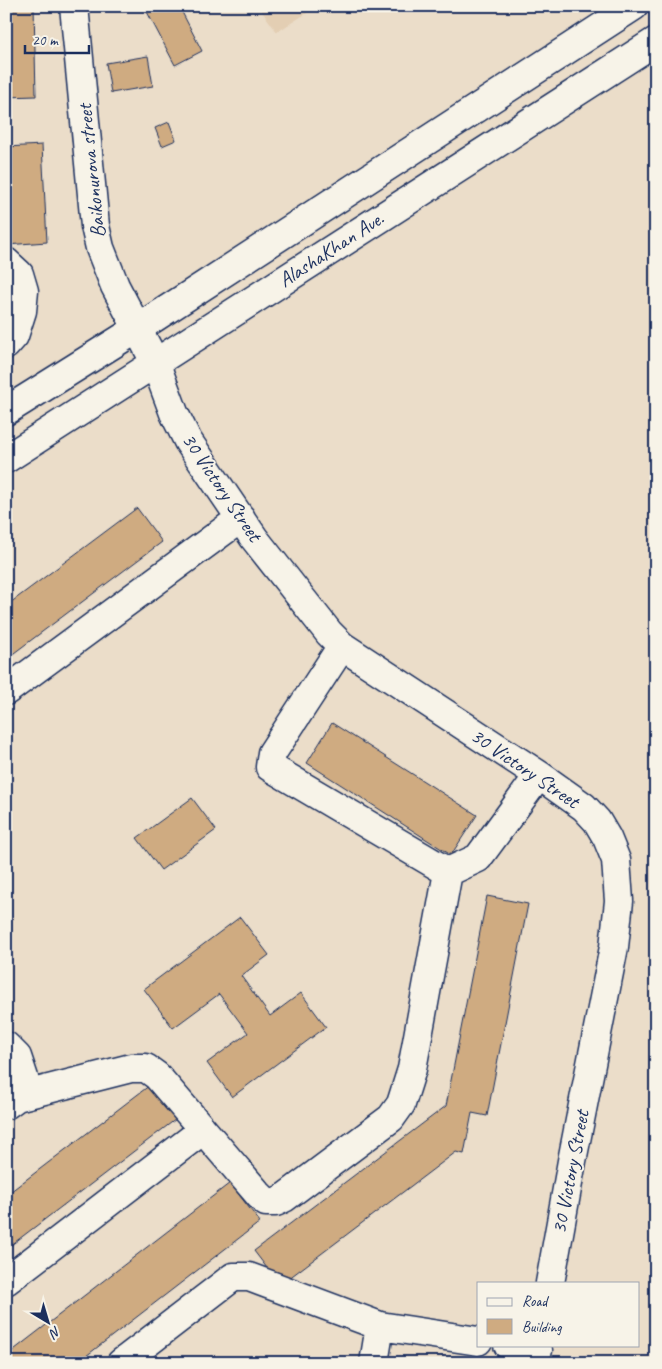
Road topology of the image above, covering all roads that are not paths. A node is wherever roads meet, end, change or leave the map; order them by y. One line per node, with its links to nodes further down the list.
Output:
1 (74, 6): 5 (main road, Baikonurova street)
2 (634, 6): 5 (main road, AlashaKhan Ave.)
3 (656, 41): 7 (main road, AlashaKhan Ave.)
4 (6, 262): 6 (main road)
5 (137, 328): 7 (main road, Baikonurova street); 8 (main road, AlashaKhan Ave.)
6 (6, 345)
7 (155, 362): 9 (main road, AlashaKhan Ave.); 10 (main road, 30 Victory Street)
8 (6, 411)
9 (6, 459)
10 (240, 518): 11 (main road, 30 Victory Street); 12 (main road)
11 (342, 646): 13 (main road, 30 Victory Street); 14 (main road)
12 (6, 690)
13 (539, 775): 14 (main road); 19 (main road, 30 Victory Street)
14 (448, 872): 17 (main road)
15 (6, 1046): 16 (main road)
16 (12, 1101): 17 (main road)
17 (203, 1130): 18 (main road)
18 (6, 1281)
19 (550, 1282)
20 (380, 1326): 21 (main road); 24 (main road); 25 (main road)
21 (477, 1341)
22 (512, 1346): 23 (main road)
23 (537, 1353)
24 (121, 1363)
25 (374, 1363)

